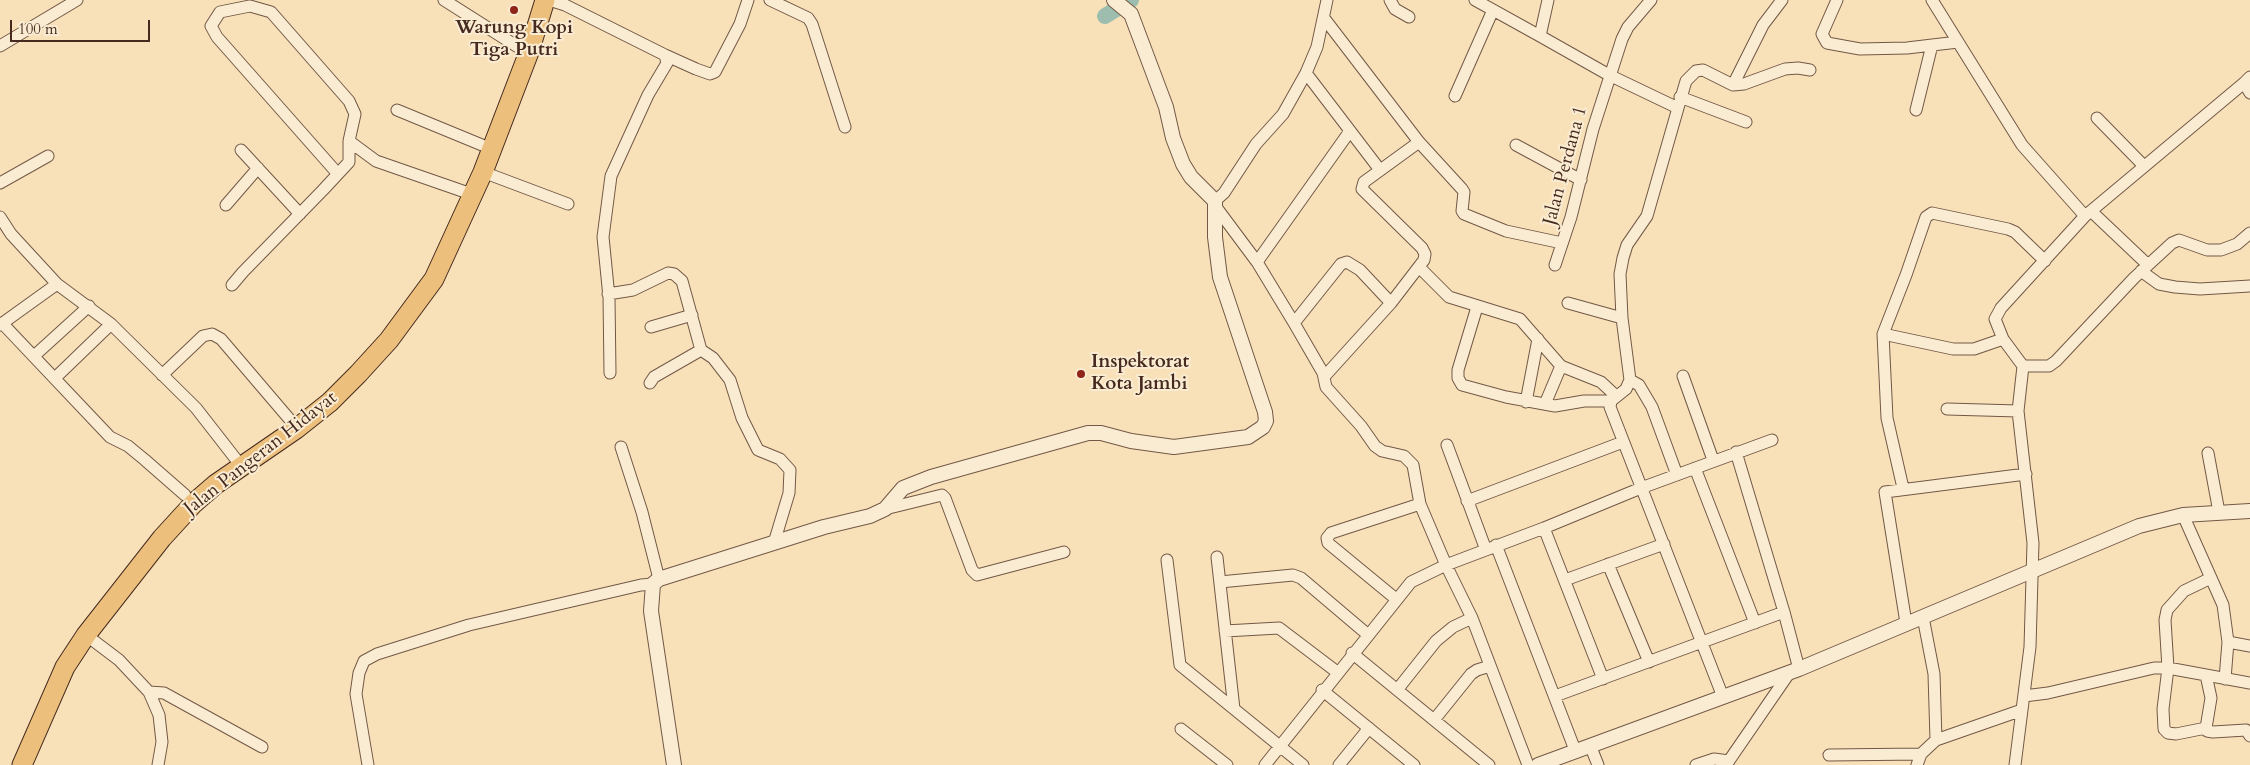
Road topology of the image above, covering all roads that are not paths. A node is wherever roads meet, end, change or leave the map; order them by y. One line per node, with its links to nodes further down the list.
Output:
1 (77, 0): 23 (street)
2 (444, 0): 24 (street)
3 (533, 0): 24 (highway, Jalan Pangeran Hidayat)
4 (545, 0): 24 (highway, Jalan Pangeran Hidayat)
5 (549, 0): 25 (street)
6 (748, 0): 25 (street)
7 (770, 0): 37 (street)
8 (1327, 0): 19 (street)
9 (1390, 0): 18 (street)
10 (1475, 0): 17 (street)
11 (1548, 0): 20 (street)
12 (1651, 0): 28 (street, Jalan Perdana 1)
13 (1782, 0): 30 (street)
14 (1837, 0): 22 (street)
15 (1932, 0): 21 (street)
16 (1117, 2): 56 (street)
17 (1493, 10): 20 (street); 31 (street)
18 (1408, 17)
19 (1324, 18): 27 (street); 40 (street)
20 (1540, 36): 28 (street)
21 (1958, 42): 22 (street); 58 (street)
22 (1932, 45): 34 (street)
23 (0, 46)
24 (524, 49): 41 (highway, Jalan Pangeran Hidayat); 50 (highway, Jalan Pangeran Hidayat)
25 (665, 55): 71 (street)
26 (1810, 70): 30 (street)
27 (1306, 72): 38 (street); 56 (street)
28 (1609, 76): 32 (street); 52 (street, Jalan Perdana 1)
29 (2248, 84): 47 (street)
30 (1733, 85): 32 (street)
31 (1455, 96)
32 (1679, 103): 36 (street); 77 (street)
33 (398, 110): 41 (street)
34 (1916, 110)
35 (2097, 118): 47 (street)
36 (1746, 122)
37 (845, 126)
38 (1350, 131): 49 (street); 64 (street)
39 (349, 141): 45 (street); 46 (street); 51 (street)
40 (1419, 142): 49 (street); 62 (street)
41 (482, 145): 54 (highway, Jalan Pangeran Hidayat)
42 (1516, 145): 52 (street)
43 (242, 150): 48 (street)
44 (48, 156): 53 (street)
45 (376, 161): 46 (street); 54 (street)
46 (349, 162): 51 (street)
47 (2144, 166): 58 (street)
48 (258, 168): 57 (street); 59 (street)
49 (1380, 170): 66 (street)
50 (483, 172): 54 (highway, Jalan Pangeran Hidayat); 55 (street)
51 (338, 174): 59 (street)
52 (1581, 180): 62 (street, Jalan Perdana 1)
53 (0, 183)
54 (469, 193): 101 (highway, Jalan Pangeran Hidayat)
55 (568, 204)
56 (1216, 204): 64 (street); 118 (street)
57 (226, 205)
58 (2088, 213): 63 (street); 67 (street)
59 (300, 214): 69 (street)
60 (0, 217): 68 (street)
61 (2250, 233): 67 (street)
62 (1562, 243): 65 (street, Jalan Perdana 1)
63 (2045, 261): 82 (street); 84 (street)
64 (1256, 262): 78 (street)
65 (1555, 265)
66 (1419, 267): 72 (street); 75 (street)
67 (2145, 268): 70 (street); 88 (street)
68 (57, 284): 74 (street); 79 (street)
69 (232, 285)
70 (2250, 286)
71 (608, 294): 76 (street); 89 (street)
72 (1391, 302): 78 (street); 92 (street)
73 (1568, 303): 77 (street)
74 (89, 306): 80 (street); 86 (street)
75 (1477, 307): 83 (street); 97 (street)
76 (692, 316): 81 (street); 85 (street)
77 (1622, 318): 94 (street)
78 (1294, 323): 92 (street)
79 (1, 324): 86 (street)
80 (111, 324): 90 (street); 93 (street)
81 (651, 327)
82 (1883, 334): 84 (street); 114 (street)
83 (1538, 339): 87 (street); 97 (street)
84 (2003, 339): 88 (street)
85 (701, 350): 95 (street); 123 (street)
86 (34, 356): 93 (street)
87 (1561, 366): 96 (street); 98 (street)
88 (2023, 366): 100 (street)
89 (610, 373)
90 (162, 375): 101 (street); 109 (street)
91 (1683, 376): 108 (street)
92 (1324, 377): 117 (street)
93 (55, 378): 115 (street)
94 (1630, 380): 96 (street); 112 (street)
95 (650, 383)
96 (1613, 398): 98 (street); 103 (street)
97 (1526, 402): 98 (street)
98 (1545, 404)
99 (1947, 408): 100 (street)
100 (2018, 411): 111 (street)
101 (301, 417): 109 (highway, Jalan Pangeran Hidayat)
102 (1772, 440): 106 (street)
103 (1623, 442): 113 (street); 116 (street)
104 (1447, 445): 116 (street)
105 (621, 446): 134 (street)
106 (1736, 452): 108 (street); 137 (street)
107 (2208, 453): 120 (street)
108 (1713, 460): 110 (street)
109 (239, 462): 115 (highway, Jalan Pangeran Hidayat); 144 (highway, Jalan Pangeran Hidayat)
110 (1695, 468): 112 (street); 140 (street)
111 (2026, 474): 114 (street); 131 (street)
112 (1677, 475): 113 (street)
113 (1641, 488): 122 (street); 124 (street)
114 (1903, 488): 141 (street)
115 (185, 495): 179 (highway, Jalan Pangeran Hidayat)
116 (1467, 501): 125 (street)
117 (1420, 504): 130 (street); 136 (street)
118 (885, 509): 123 (street); 126 (street)
119 (2250, 511): 120 (street)
120 (2219, 512): 121 (street)
121 (2183, 515): 131 (street); 132 (street)
122 (1544, 528): 125 (street); 133 (street)
123 (774, 543): 134 (street)
124 (1664, 544): 129 (street); 145 (street)
125 (1491, 547): 130 (street); 161 (street)
126 (1064, 552)
127 (1217, 557): 135 (street)
128 (1167, 560): 164 (street)
129 (1608, 564): 133 (street); 149 (street)
130 (1446, 565): 136 (street); 139 (street)
131 (2031, 570): 138 (street); 162 (street)
132 (2211, 578): 146 (street); 151 (street)
133 (1565, 580): 155 (street)
134 (656, 581): 181 (street); 182 (street)
135 (1220, 582): 142 (street); 143 (street)
136 (1396, 599): 143 (street)
137 (1784, 612): 140 (street); 152 (street)
138 (1923, 617): 141 (street); 171 (street)
139 (1472, 618): 150 (street); 159 (street)
140 (1755, 623): 145 (street)
141 (1906, 623): 152 (street)
142 (1225, 631): 153 (street); 164 (street)
143 (1367, 634): 148 (street)
144 (86, 635): 160 (street); 179 (highway, Jalan Pangeran Hidayat)
145 (1703, 642): 149 (street); 163 (street)
146 (2228, 642): 147 (street); 156 (street)
147 (2250, 646)
148 (1352, 653): 153 (street); 159 (street)
149 (1649, 662): 155 (street)
150 (1490, 666): 166 (street); 189 (street)
151 (2168, 668): 154 (street); 162 (street); 168 (street)
152 (1794, 671): 163 (street); 178 (street)
153 (1337, 672): 158 (street)
154 (2206, 675): 156 (street); 168 (street)
155 (1602, 679): 161 (street)
156 (2225, 679): 157 (street)
157 (2250, 683)
158 (1322, 690): 167 (street); 173 (street)
159 (1397, 690): 166 (street)
160 (149, 692): 174 (street); 180 (street)
161 (1555, 696): 175 (street)
162 (2024, 696): 165 (street)
163 (1723, 697): 172 (street)
164 (1234, 709): 173 (street)
165 (2022, 710): 171 (street); 194 (street)
166 (1434, 720): 188 (street)
167 (1368, 728): 186 (street); 187 (street)
168 (2206, 728): 170 (street)
169 (1181, 729): 183 (street)
170 (2250, 736)
171 (1936, 740): 176 (street)
172 (1590, 745): 175 (street); 191 (street)
173 (1279, 746): 184 (street); 185 (street)
174 (262, 747)
175 (1576, 750): 190 (street)
176 (1921, 754): 177 (street); 193 (street)
177 (1829, 755)
178 (1728, 763): 192 (street)
179 (16, 764)
180 (159, 765)
181 (368, 765)
182 (674, 765)
183 (1226, 765)
184 (1264, 765)
185 (1303, 765)
186 (1339, 765)
187 (1414, 765)
188 (1489, 765)
189 (1528, 765)
190 (1538, 765)
191 (1598, 765)
192 (1696, 765)
193 (1917, 765)
194 (2015, 765)

